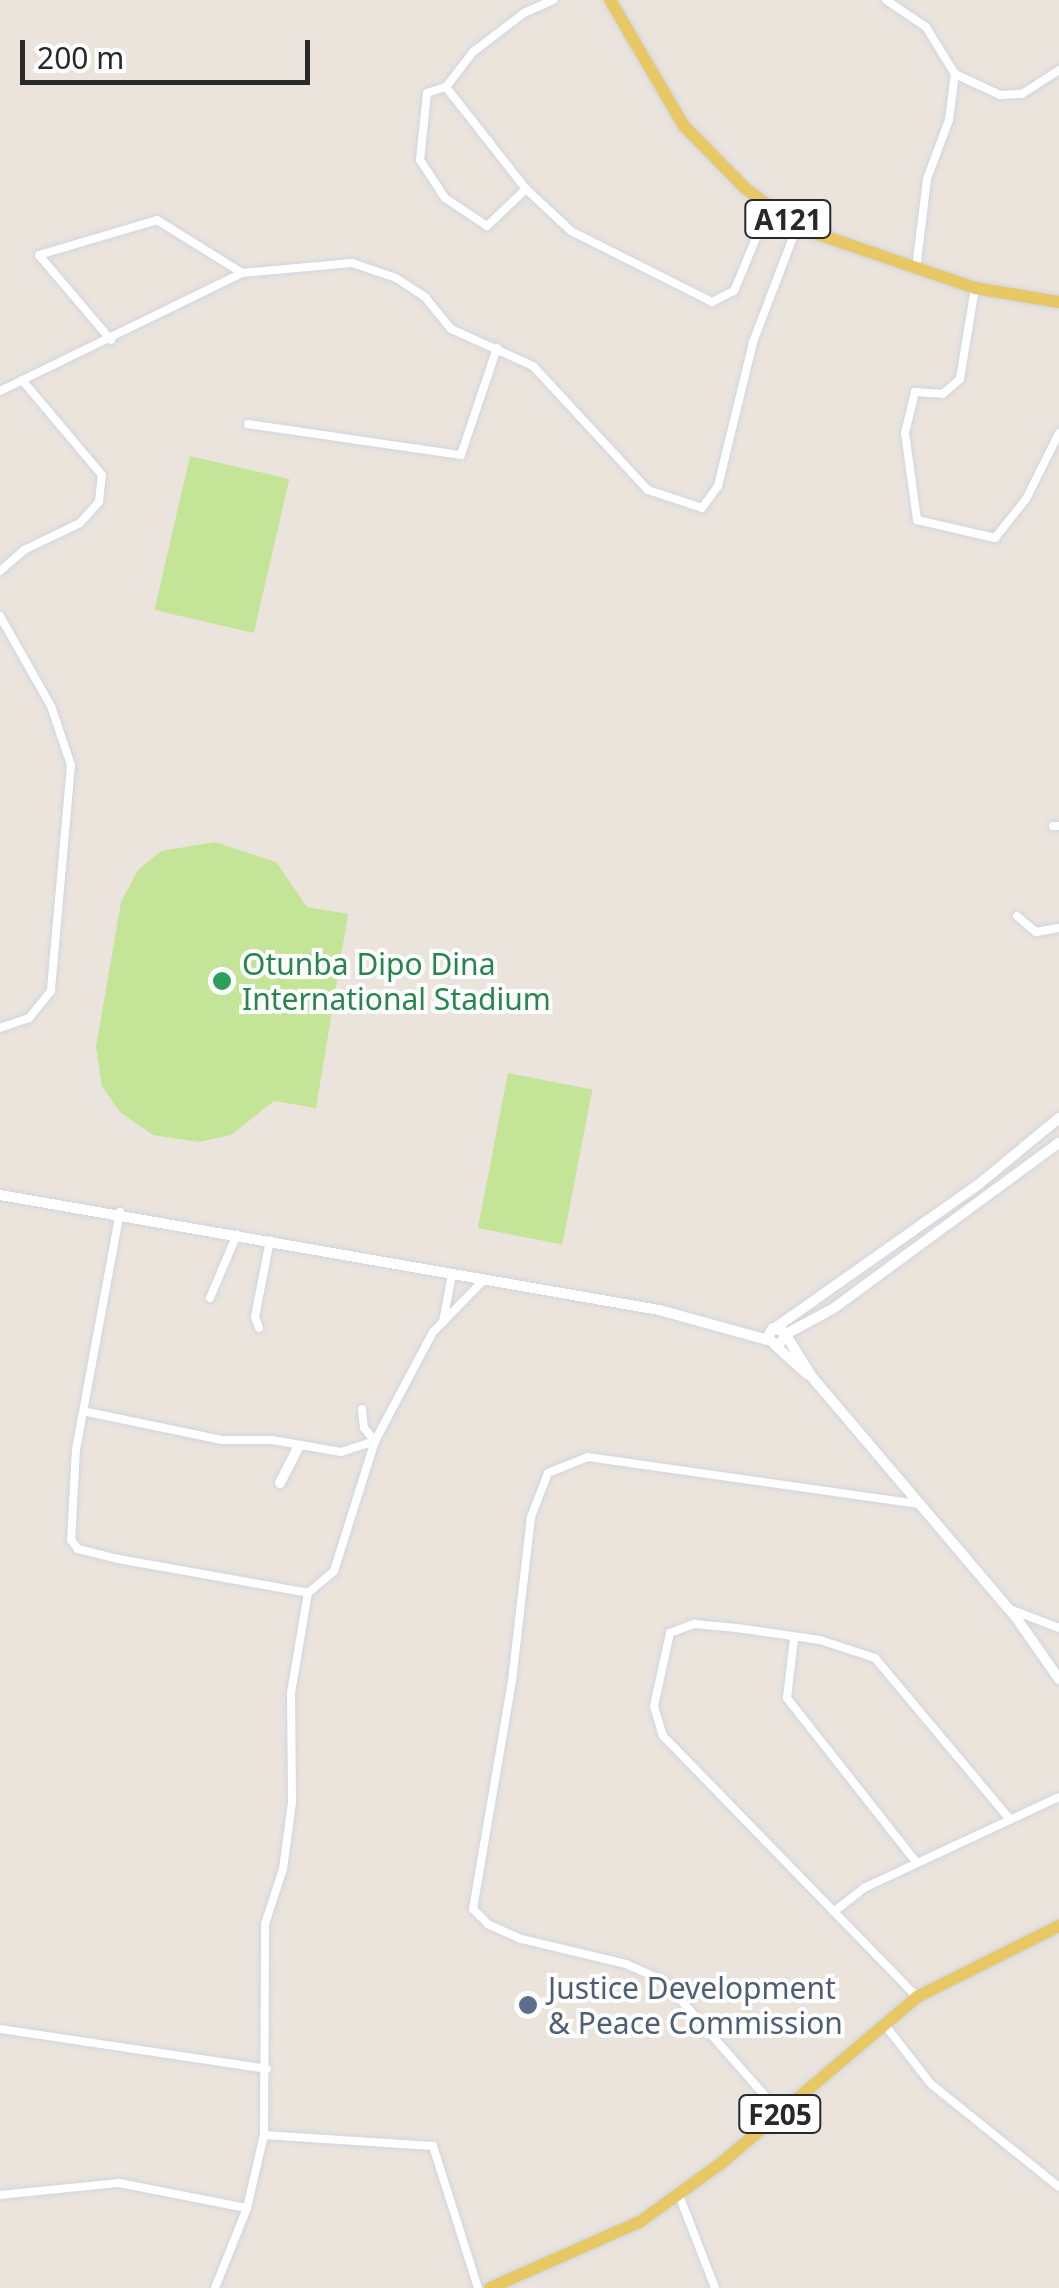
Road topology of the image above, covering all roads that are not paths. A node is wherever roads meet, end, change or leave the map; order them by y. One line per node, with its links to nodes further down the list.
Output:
1 (553, 0): 6 (street)
2 (610, 0): 8 (main road, A121)
3 (886, 0): 5 (street)
4 (1059, 70): 5 (street)
5 (955, 74): 10 (street)
6 (446, 87): 7 (street); 7 (street)
7 (526, 189): 8 (street)
8 (768, 206): 9 (main road, A121)
9 (796, 228): 10 (main road, A121); 15 (street)
10 (916, 270): 12 (main road, A121)
11 (242, 273): 14 (street); 14 (street); 15 (street)
12 (975, 288): 13 (main road, A121); 19 (street)
13 (1059, 302)
14 (111, 340): 16 (street)
15 (497, 348): 18 (street)
16 (22, 380): 17 (street); 20 (street)
17 (0, 391)
18 (248, 424)
19 (1059, 433)
20 (0, 571)
21 (0, 616): 24 (street)
22 (1018, 916): 23 (street)
23 (1059, 928)
24 (0, 1028)
25 (1059, 1118): 36 (street)
26 (1059, 1143): 37 (street)
27 (0, 1196): 28 (street)
28 (120, 1212): 29 (street); 41 (street)
29 (237, 1234): 30 (street); 33 (street)
30 (270, 1240): 31 (street); 35 (street)
31 (452, 1274): 32 (street); 34 (street)
32 (483, 1281): 34 (street); 38 (street)
33 (210, 1298)
34 (443, 1322): 42 (street)
35 (259, 1328)
36 (773, 1328): 37 (street); 38 (street)
37 (786, 1336): 38 (street); 39 (street)
38 (772, 1343): 39 (street)
39 (812, 1377): 45 (street)
40 (362, 1409): 42 (street)
41 (88, 1412): 43 (street); 46 (street)
42 (375, 1441): 43 (street); 46 (street)
43 (298, 1448): 44 (street)
44 (280, 1484)
45 (919, 1504): 47 (street); 60 (street)
46 (308, 1593): 59 (street)
47 (1005, 1608): 48 (street); 50 (street)
48 (1059, 1628)
49 (794, 1639): 52 (street); 53 (street); 54 (street)
50 (1059, 1677)
51 (1059, 1797): 52 (street)
52 (1008, 1817): 53 (street)
53 (917, 1862): 54 (street)
54 (836, 1910): 56 (street)
55 (1059, 1926): 56 (main road, F205)
56 (917, 1996): 57 (main road, F205)
57 (885, 2025): 60 (main road, F205); 62 (street)
58 (0, 2029): 59 (street)
59 (267, 2070): 61 (street)
60 (780, 2114): 63 (main road, F205)
61 (264, 2135): 65 (street); 67 (street)
62 (1059, 2188)
63 (679, 2194): 68 (main road, F205); 69 (street)
64 (0, 2195): 65 (street)
65 (247, 2208): 66 (street)
66 (216, 2288)
67 (478, 2288)
68 (490, 2288)
69 (714, 2288)

